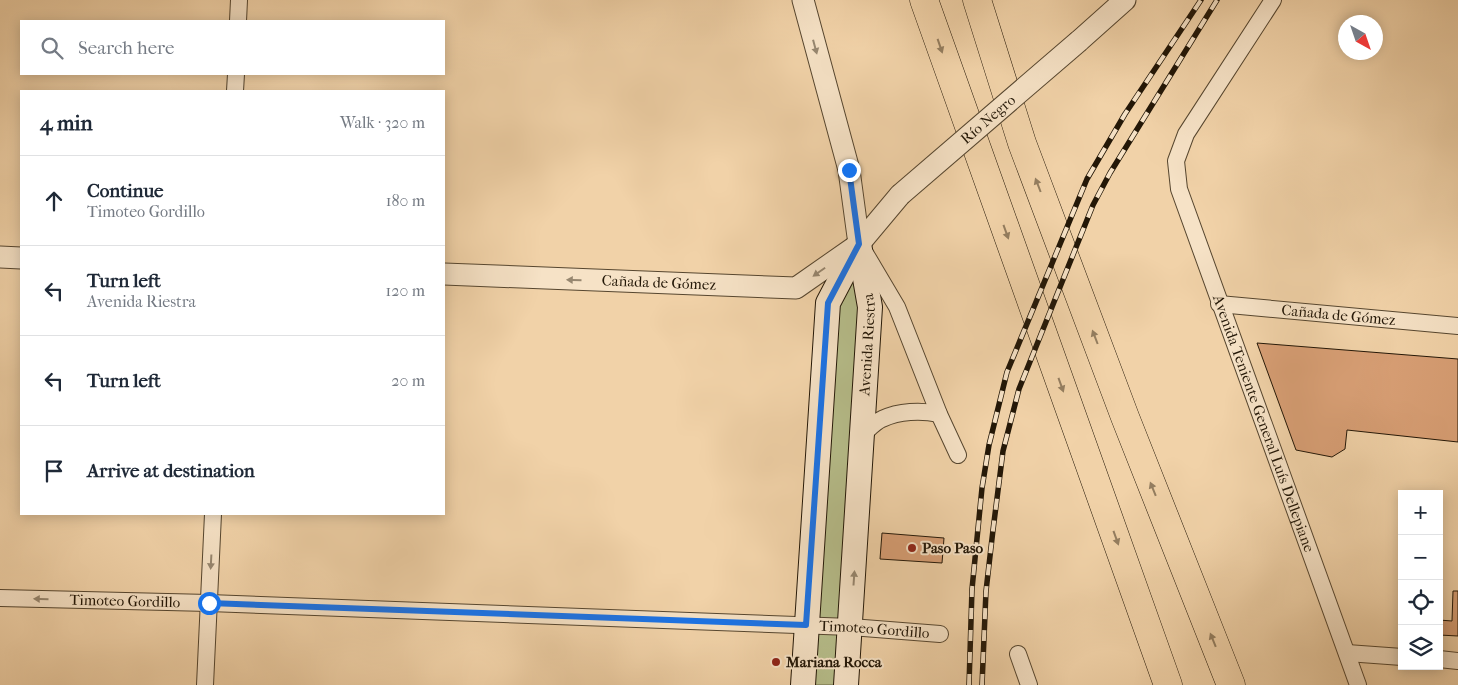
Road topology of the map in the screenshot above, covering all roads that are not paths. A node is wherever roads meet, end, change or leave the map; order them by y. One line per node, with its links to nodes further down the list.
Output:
1 (239, 0): 8 (street)
2 (803, 0): 11 (street, one-way to 11)
3 (924, 0): 35 (highway, one-way to 35)
4 (977, 0): 36 (highway, one-way to 4)
5 (1125, 0): 7 (street, Río Negro)
6 (1273, 0): 15 (street, Avenida Teniente General Luís Dellepiane)
7 (1107, 8): 11 (street, Río Negro, bridge)
8 (238, 20)
9 (236, 75): 10 (street)
10 (235, 90)
11 (859, 244): 14 (street, Cañada de Gómez, one-way to 14); 17 (street); 18 (main road, Avenida Riestra); 23 (main road, Avenida Riestra)
12 (0, 257): 13 (street)
13 (20, 258)
14 (445, 274)
15 (1219, 304): 16 (street, Cañada de Gómez); 26 (street, Avenida Teniente General Luís Dellepiane)
16 (1458, 326)
17 (939, 414): 18 (street); 19 (street)
18 (863, 434): 24 (main road, Avenida Riestra, one-way to 18)
19 (958, 455)
20 (213, 515): 22 (street, one-way to 22)
21 (0, 598): 22 (street, Timoteo Gordillo, one-way to 21)
22 (209, 603): 23 (street, Timoteo Gordillo); 31 (street)
23 (806, 625): 24 (street, Timoteo Gordillo); 32 (main road, Avenida Riestra)
24 (851, 627): 25 (street, Timoteo Gordillo); 33 (main road, Avenida Riestra)
25 (940, 634)
26 (1346, 653): 28 (street); 37 (street, Avenida Teniente General Luís Dellepiane)
27 (1018, 654): 34 (street)
28 (1398, 657)
29 (1443, 660): 30 (street)
30 (1458, 661)
31 (204, 685)
32 (802, 685)
33 (846, 685)
34 (1029, 685)
35 (1168, 685)
36 (1231, 685)
37 (1358, 685)

